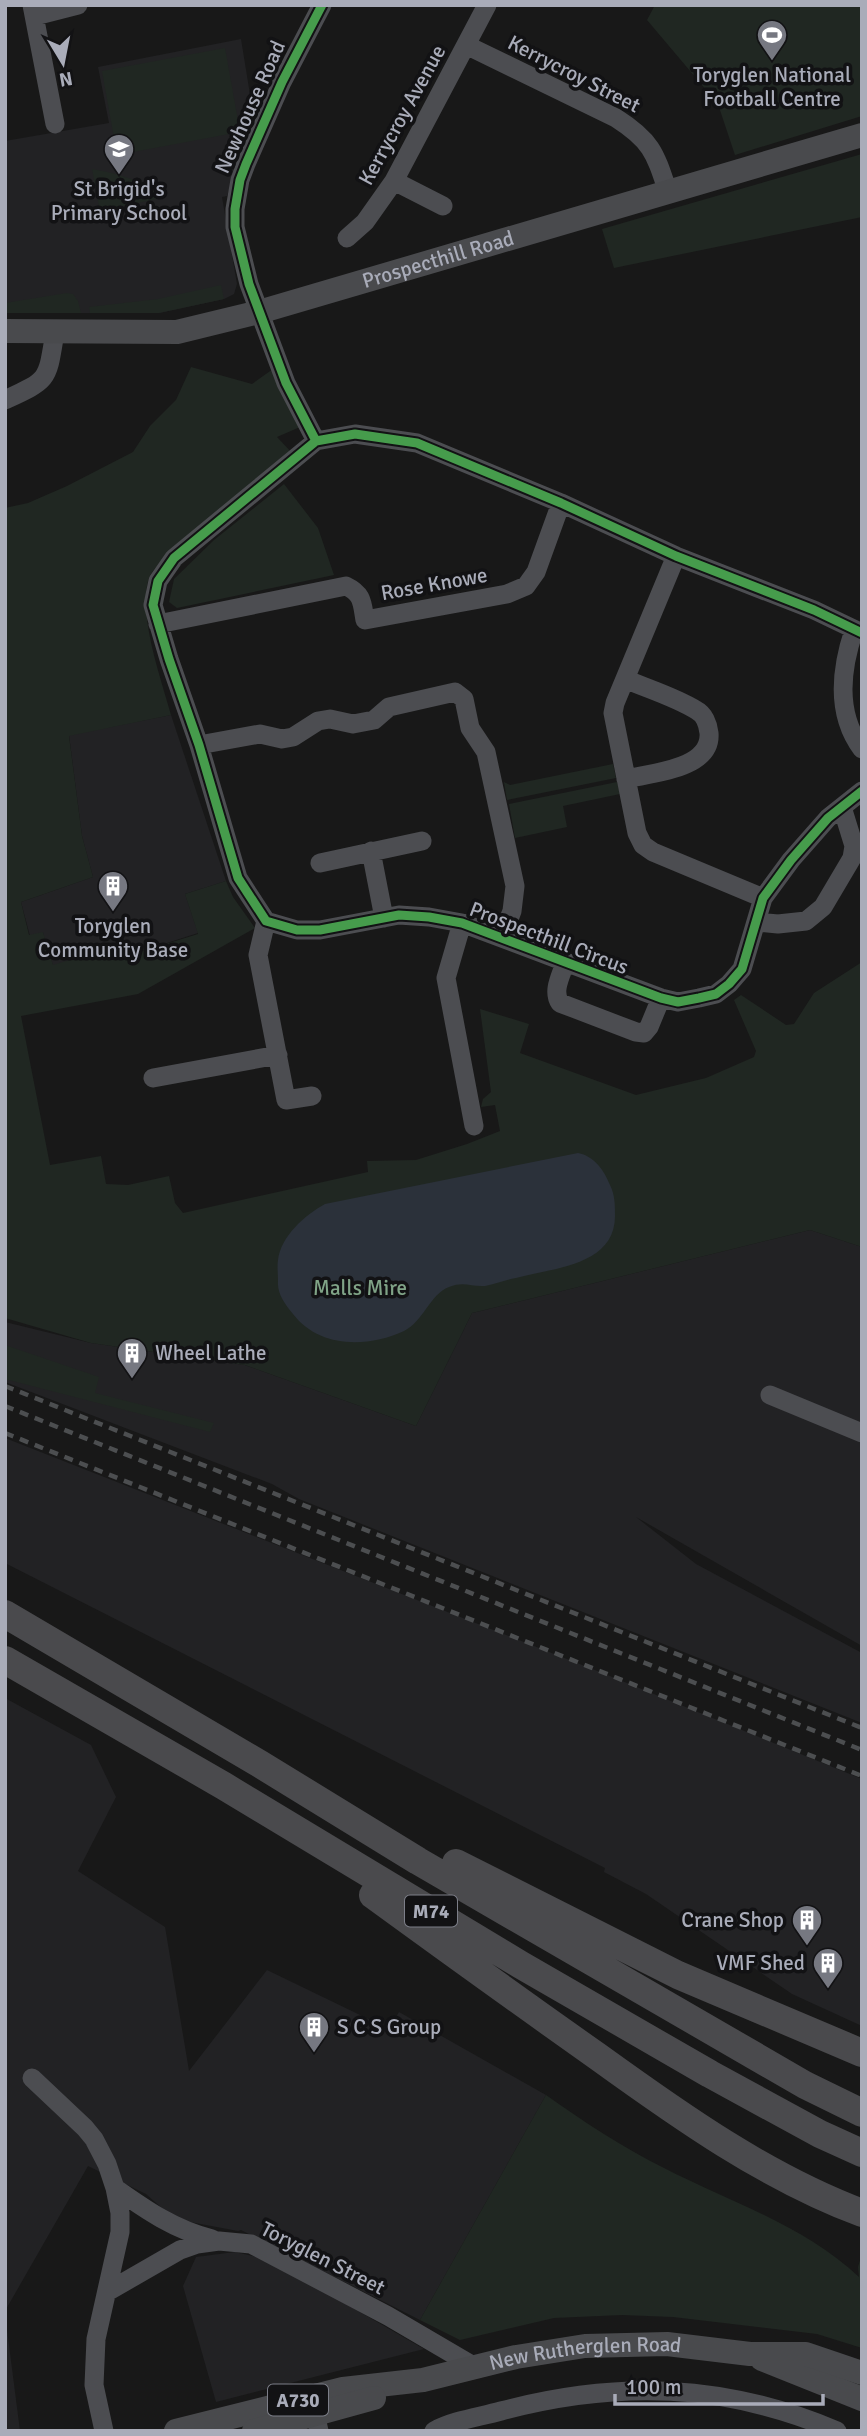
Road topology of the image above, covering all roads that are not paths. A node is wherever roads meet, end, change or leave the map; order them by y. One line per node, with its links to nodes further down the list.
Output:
1 (78, 5): 4 (street)
2 (322, 5): 12 (street, Newhouse Road)
3 (487, 5): 5 (street, Kerrycroy Avenue)
4 (33, 11): 6 (street)
5 (466, 44): 8 (street, Kerrycroy Avenue); 9 (street, Kerrycroy Street)
6 (55, 124)
7 (862, 135): 9 (main road, Prospecthill Road)
8 (394, 181): 10 (street); 11 (street, Kerrycroy Avenue)
9 (668, 192): 12 (main road, Prospecthill Road)
10 (443, 206)
11 (347, 238)
12 (259, 312): 14 (main road, Prospecthill Road); 16 (street)
13 (5, 331): 14 (main road, Prospecthill Road)
14 (55, 332): 15 (street)
15 (5, 400)
16 (316, 441): 17 (street); 19 (street)
17 (561, 503): 18 (street); 19 (street, Rose Knowe)
18 (676, 556): 20 (street); 21 (street)
19 (158, 624): 22 (street)
20 (858, 631): 23 (street)
21 (625, 679): 24 (street); 24 (street)
22 (199, 745): 32 (street); 35 (street)
23 (862, 749)
24 (626, 779): 30 (street)
25 (862, 791): 26 (street, Prospecthill Circus)
26 (842, 807): 30 (street, Prospecthill Circus); 33 (street)
27 (422, 841): 28 (street)
28 (371, 851): 29 (street); 31 (street)
29 (320, 863)
30 (763, 898): 33 (street, Prospecthill Circus)
31 (384, 918): 32 (street, Prospecthill Circus); 34 (street, Prospecthill Circus)
32 (266, 921): 38 (street)
33 (757, 922): 37 (street, Prospecthill Circus)
34 (462, 923): 35 (street, Prospecthill Circus); 41 (street)
35 (502, 937): 36 (street, Prospecthill Circus)
36 (565, 963): 37 (street, Prospecthill Circus); 37 (street)
37 (660, 998)
38 (278, 1055): 39 (street); 40 (street)
39 (153, 1077)
40 (312, 1096)
41 (474, 1126)
42 (770, 1395): 43 (street)
43 (862, 1433)
44 (5, 1614): 46 (highway, M74)
45 (5, 1660): 47 (highway, M74)
46 (260, 1764): 48 (highway, M74); 50 (highway, M74)
47 (224, 1786): 51 (highway, M74); 53 (highway, M74)
48 (862, 2053)
49 (32, 2078): 52 (street)
50 (862, 2113)
51 (862, 2153)
52 (115, 2188): 54 (street); 55 (street)
53 (862, 2213)
54 (219, 2241): 55 (street, Toryglen Street); 57 (street, Toryglen Street)
55 (107, 2292): 61 (street)
56 (750, 2354): 57 (main road, New Rutherglen Road / A730); 58 (main road, New Rutherglen Road / A730); 59 (main road, New Rutherglen Road / A730)
57 (475, 2367): 60 (main road, New Rutherglen Road / A730)
58 (862, 2373)
59 (862, 2399)
60 (315, 2414): 62 (main road, New Rutherglen Road / A730); 63 (main road, New Rutherglen Road / A730)
61 (104, 2431)
62 (176, 2431)
63 (254, 2431)
64 (434, 2431): 65 (street)
65 (837, 2431)

